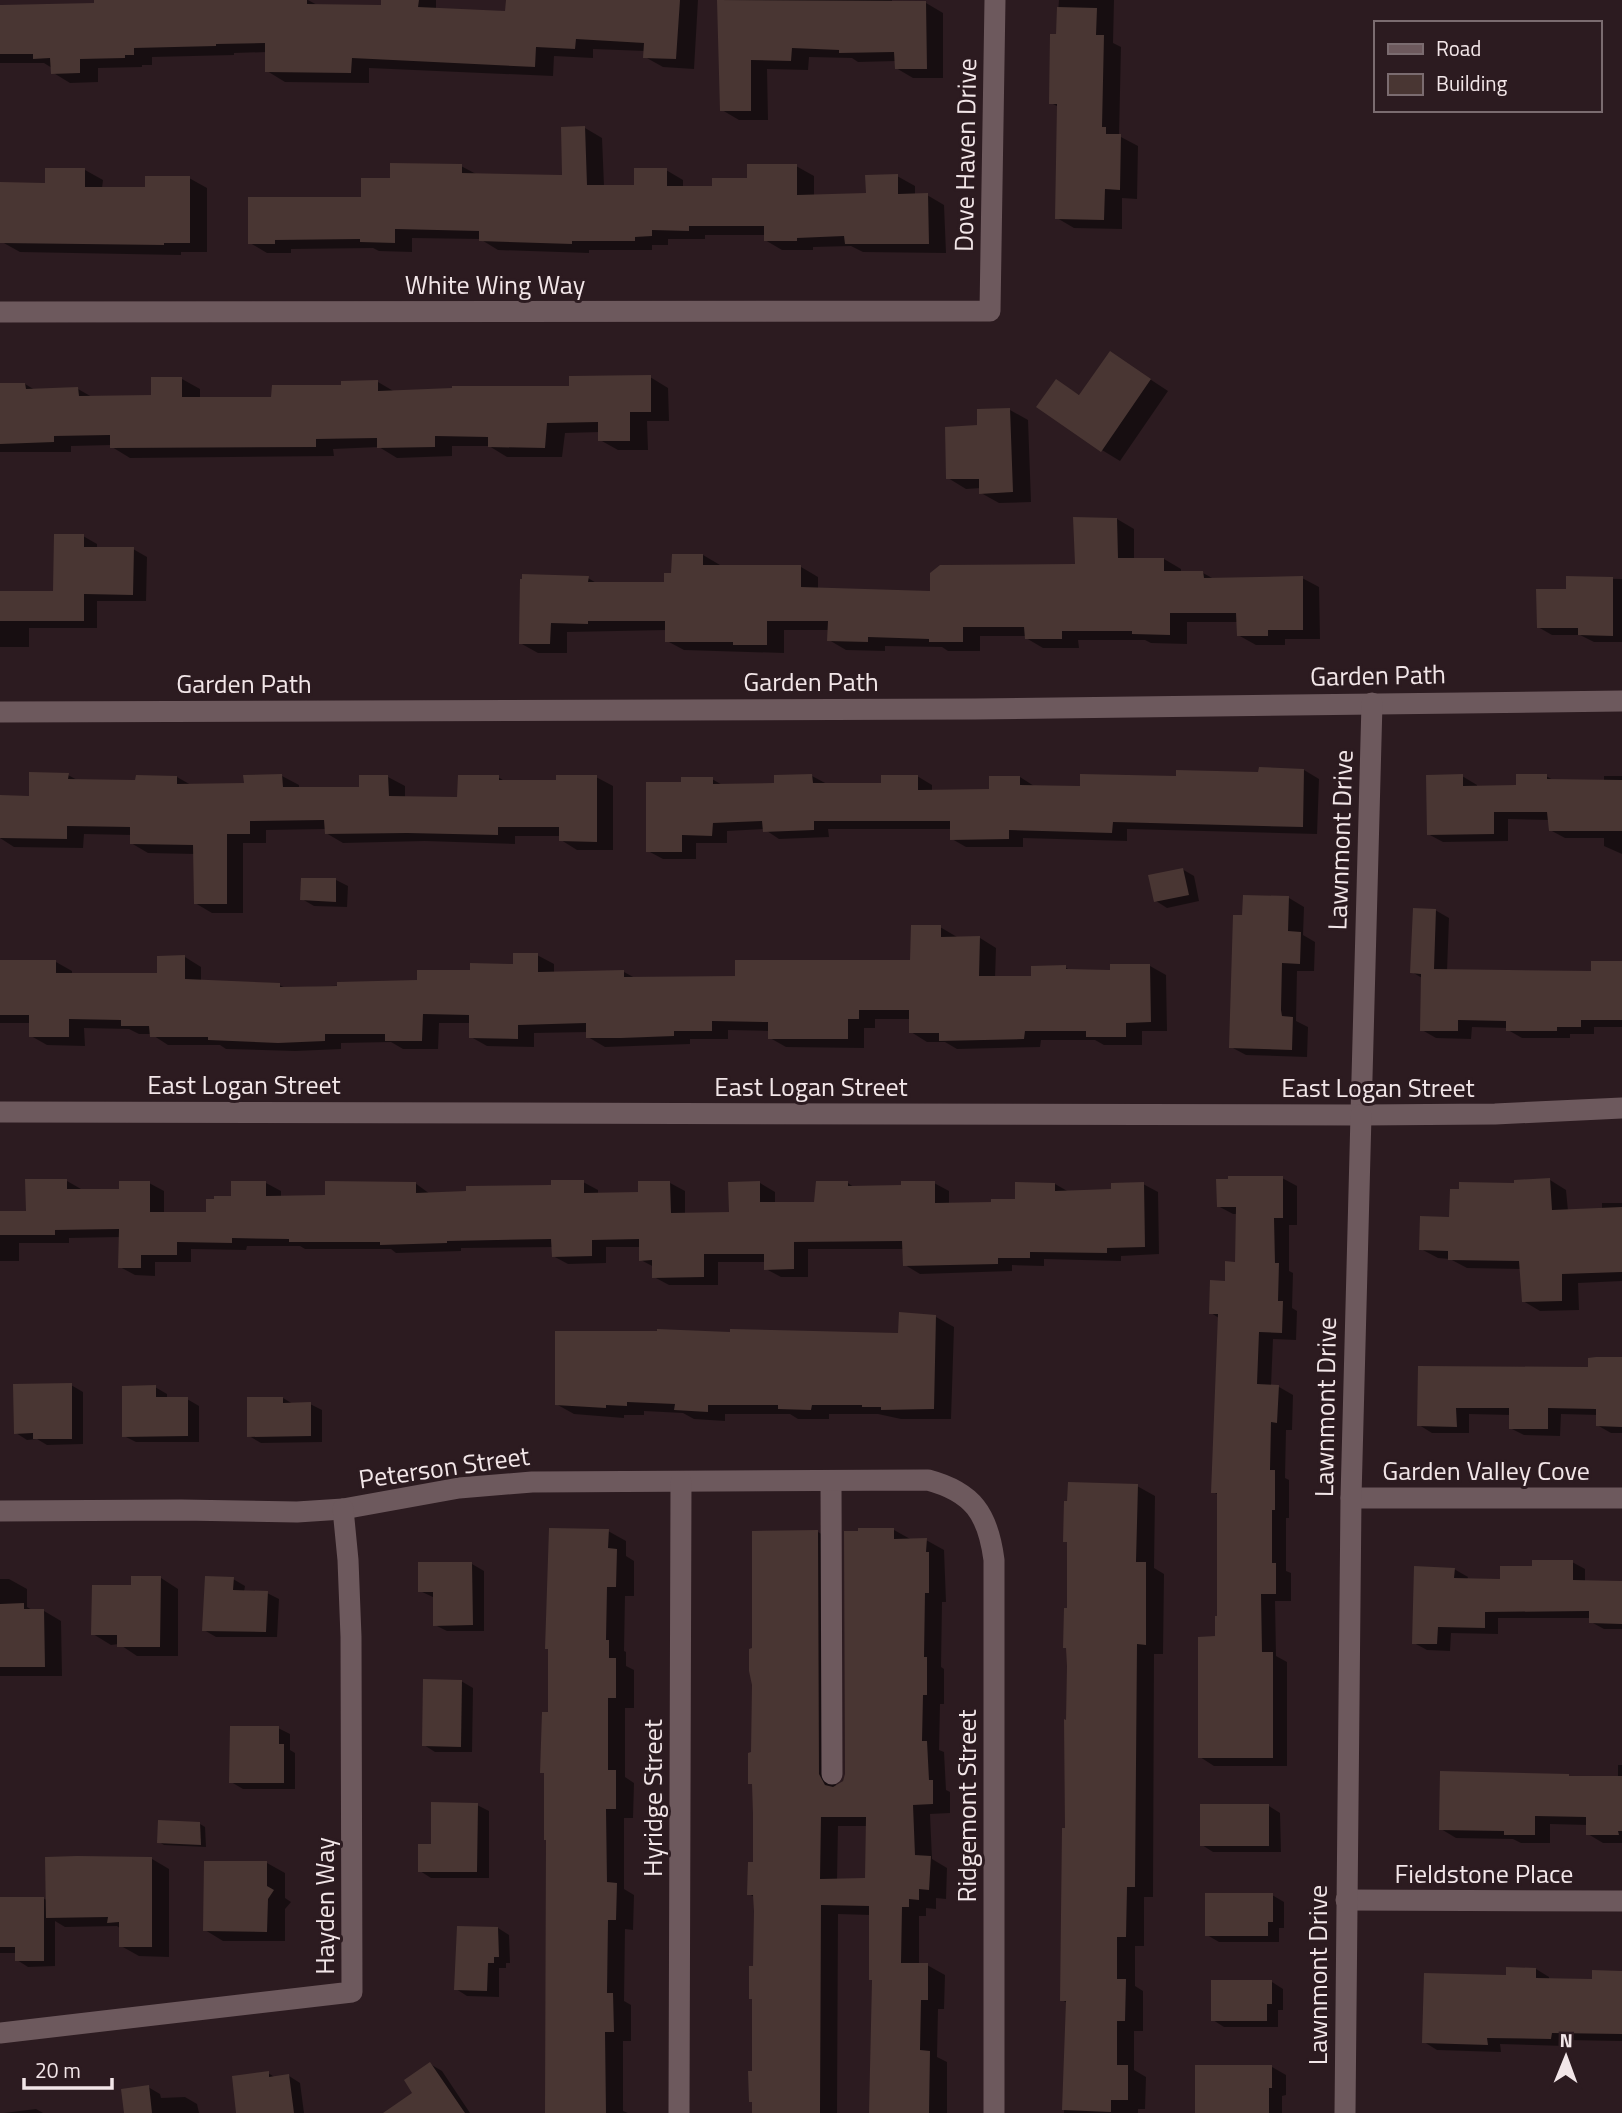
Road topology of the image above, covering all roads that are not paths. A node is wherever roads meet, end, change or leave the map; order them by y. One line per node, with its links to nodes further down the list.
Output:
1 (995, 0): 2 (street, Dove Haven Drive)
2 (990, 311): 3 (street, White Wing Way)
3 (0, 312)
4 (1622, 701): 5 (street, Garden Path)
5 (1372, 703): 6 (street, Garden Path); 9 (street, Lawnmont Drive)
6 (0, 712)
7 (1622, 1108): 9 (street, East Logan Street)
8 (0, 1112): 9 (street, East Logan Street)
9 (1361, 1115): 12 (street, Lawnmont Drive)
10 (831, 1481): 11 (street, Peterson Street); 14 (street, Peterson Street); 17 (street)
11 (681, 1482): 15 (street, Peterson Street); 21 (street, Hyridge Street)
12 (1351, 1498): 13 (street, Garden Valley Cove); 18 (street, Lawnmont Drive)
13 (1622, 1498)
14 (972, 1503): 22 (street, Ridgemont Street)
15 (343, 1508): 16 (street, Peterson Street); 20 (street, Hayden Way)
16 (0, 1511)
17 (832, 1774)
18 (1346, 1900): 19 (street, Fieldstone Place); 23 (street, Lawnmont Drive)
19 (1622, 1901)
20 (0, 2033)
21 (679, 2113)
22 (993, 2113)
23 (1345, 2113)

